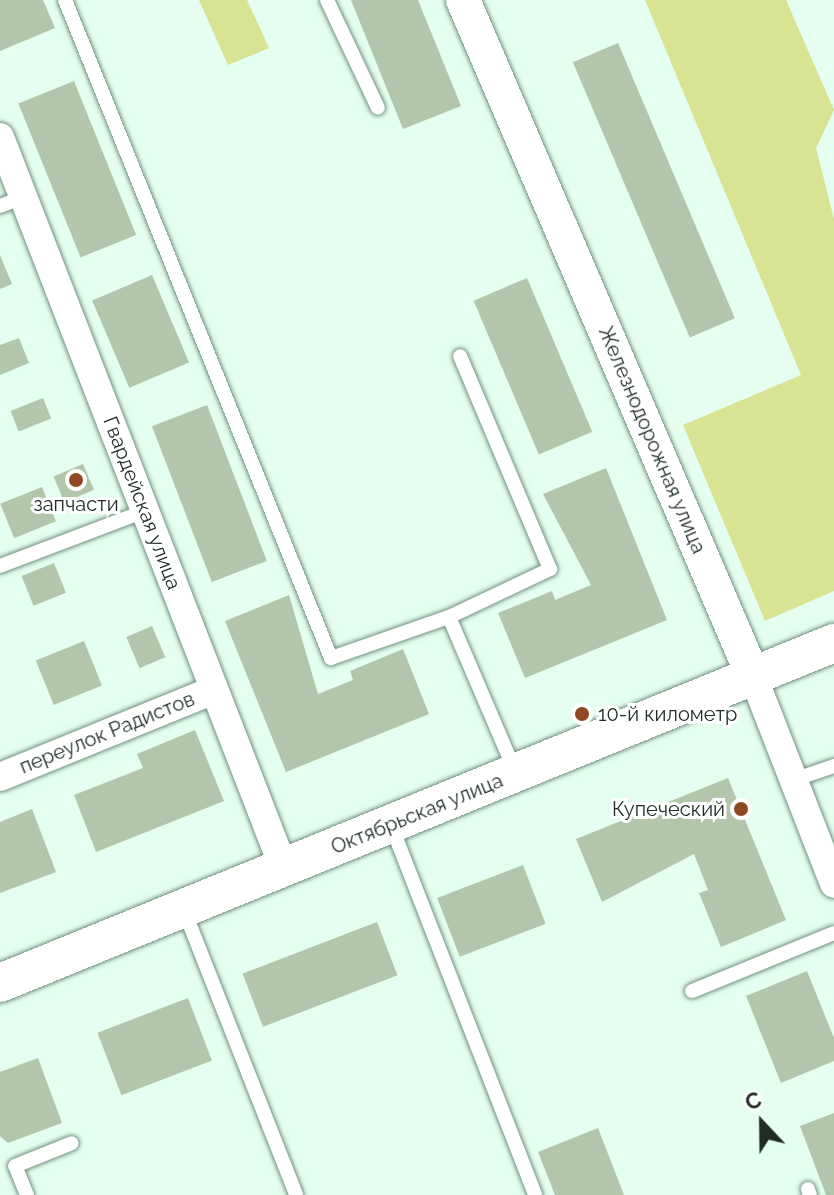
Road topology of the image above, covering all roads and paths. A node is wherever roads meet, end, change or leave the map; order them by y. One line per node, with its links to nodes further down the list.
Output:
1 (65, 0): 10 (lane)
2 (327, 0): 4 (lane)
3 (463, 0): 12 (street, Железнодорожная улица)
4 (378, 108)
5 (0, 137): 6 (street, Гвардейская улица)
6 (12, 201): 8 (street, Гвардейская улица)
7 (460, 356): 10 (lane)
8 (145, 511): 9 (lane); 13 (street, Гвардейская улица)
9 (0, 566)
10 (449, 617): 15 (lane)
11 (834, 643): 12 (main road, Октябрьская улица)
12 (753, 676): 15 (main road, Октябрьская улица); 17 (street, Железнодорожная улица)
13 (214, 690): 16 (street, переулок Радистов); 19 (street, Гвардейская улица)
14 (834, 766): 17 (lane)
15 (516, 774): 18 (main road, Октябрьская улица)
16 (0, 777)
17 (793, 780): 20 (street, Железнодорожная улица)
18 (391, 825): 19 (main road, Октябрьская улица); 28 (lane)
19 (284, 869): 21 (main road, Октябрьская улица)
20 (834, 884)
21 (184, 910): 23 (main road, Октябрьская улица); 27 (lane)
22 (834, 933): 24 (lane)
23 (0, 983)
24 (692, 991)
25 (72, 1143): 26 (lane)
26 (27, 1195)
27 (296, 1195)
28 (535, 1195)

